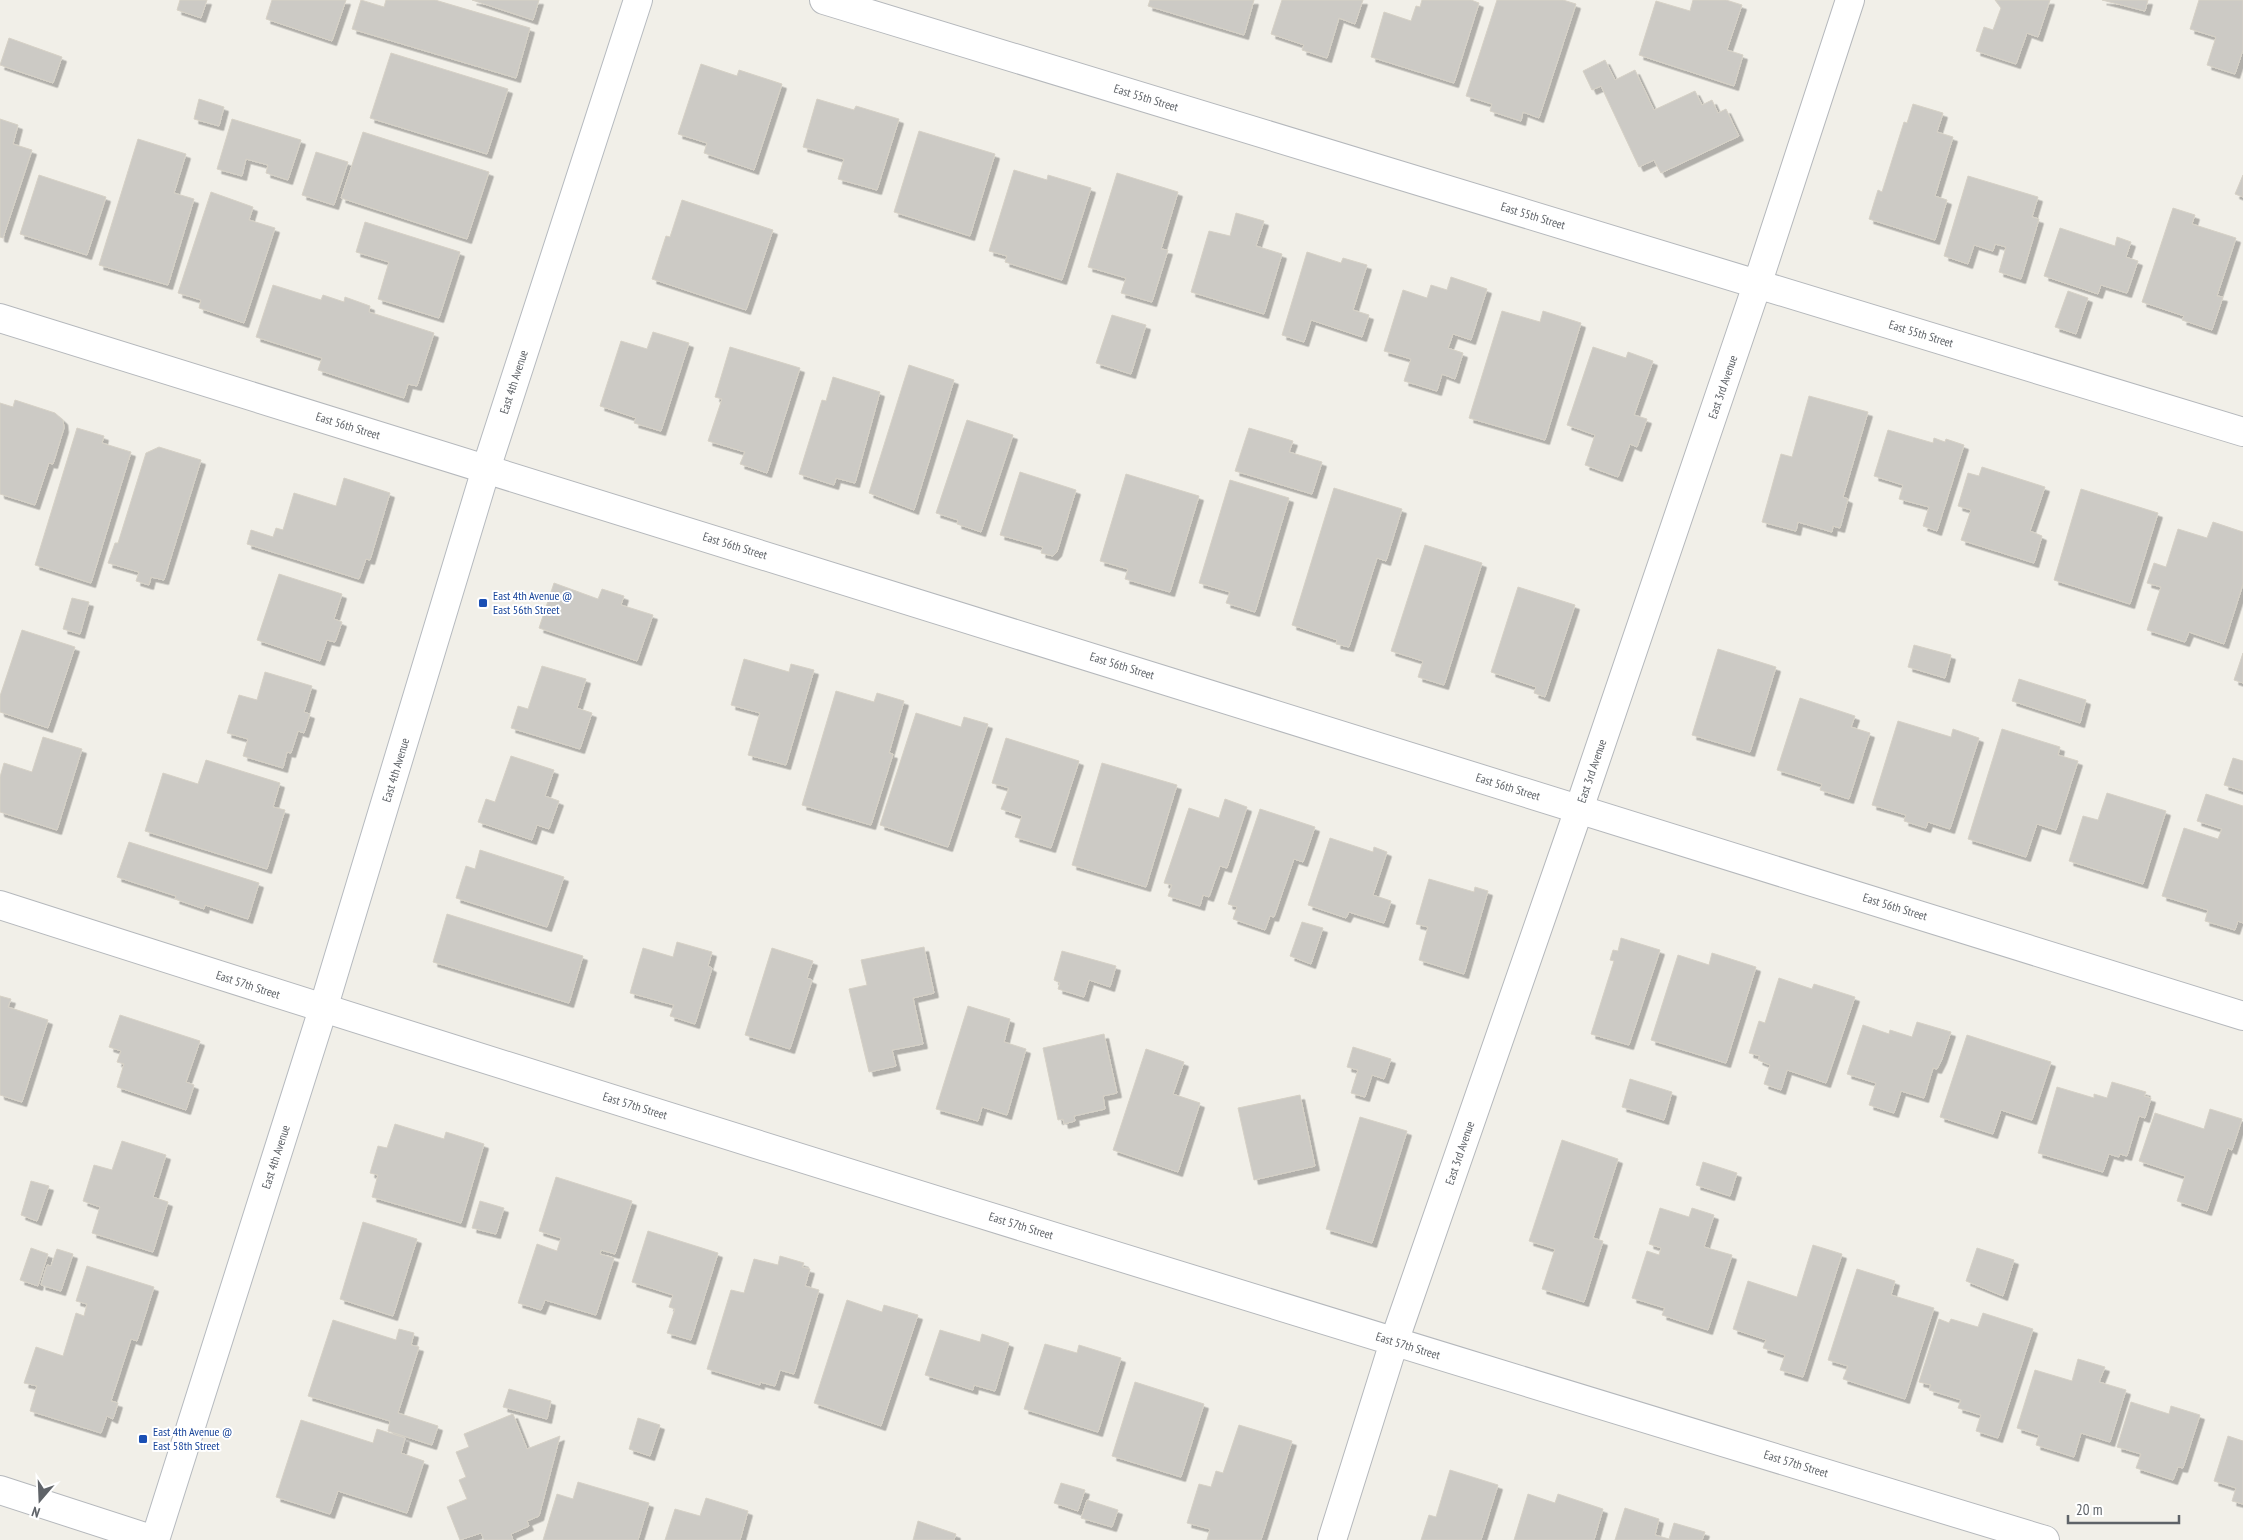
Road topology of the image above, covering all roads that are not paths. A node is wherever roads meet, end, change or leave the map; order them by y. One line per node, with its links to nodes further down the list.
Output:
1 (638, 0): 7 (street, East 4th Avenue)
2 (824, 0): 4 (street, East 55th Street)
3 (1850, 0): 4 (street, East 3rd Avenue)
4 (1758, 285): 6 (street, East 55th Street); 8 (street, East 3rd Avenue)
5 (0, 318): 7 (street, East 56th Street)
6 (2243, 432)
7 (486, 469): 8 (street, East 56th Street); 10 (street, East 4th Avenue)
8 (1579, 809): 11 (street, East 56th Street); 12 (street, East 3rd Avenue)
9 (0, 905): 10 (street, East 57th Street)
10 (323, 1009): 12 (street, East 57th Street); 14 (street, East 4th Avenue)
11 (2243, 1016)
12 (1394, 1342): 15 (street, East 3rd Avenue); 16 (street, East 57th Street)
13 (0, 1490): 14 (street)
14 (155, 1540)
15 (1332, 1540)
16 (2045, 1540)

